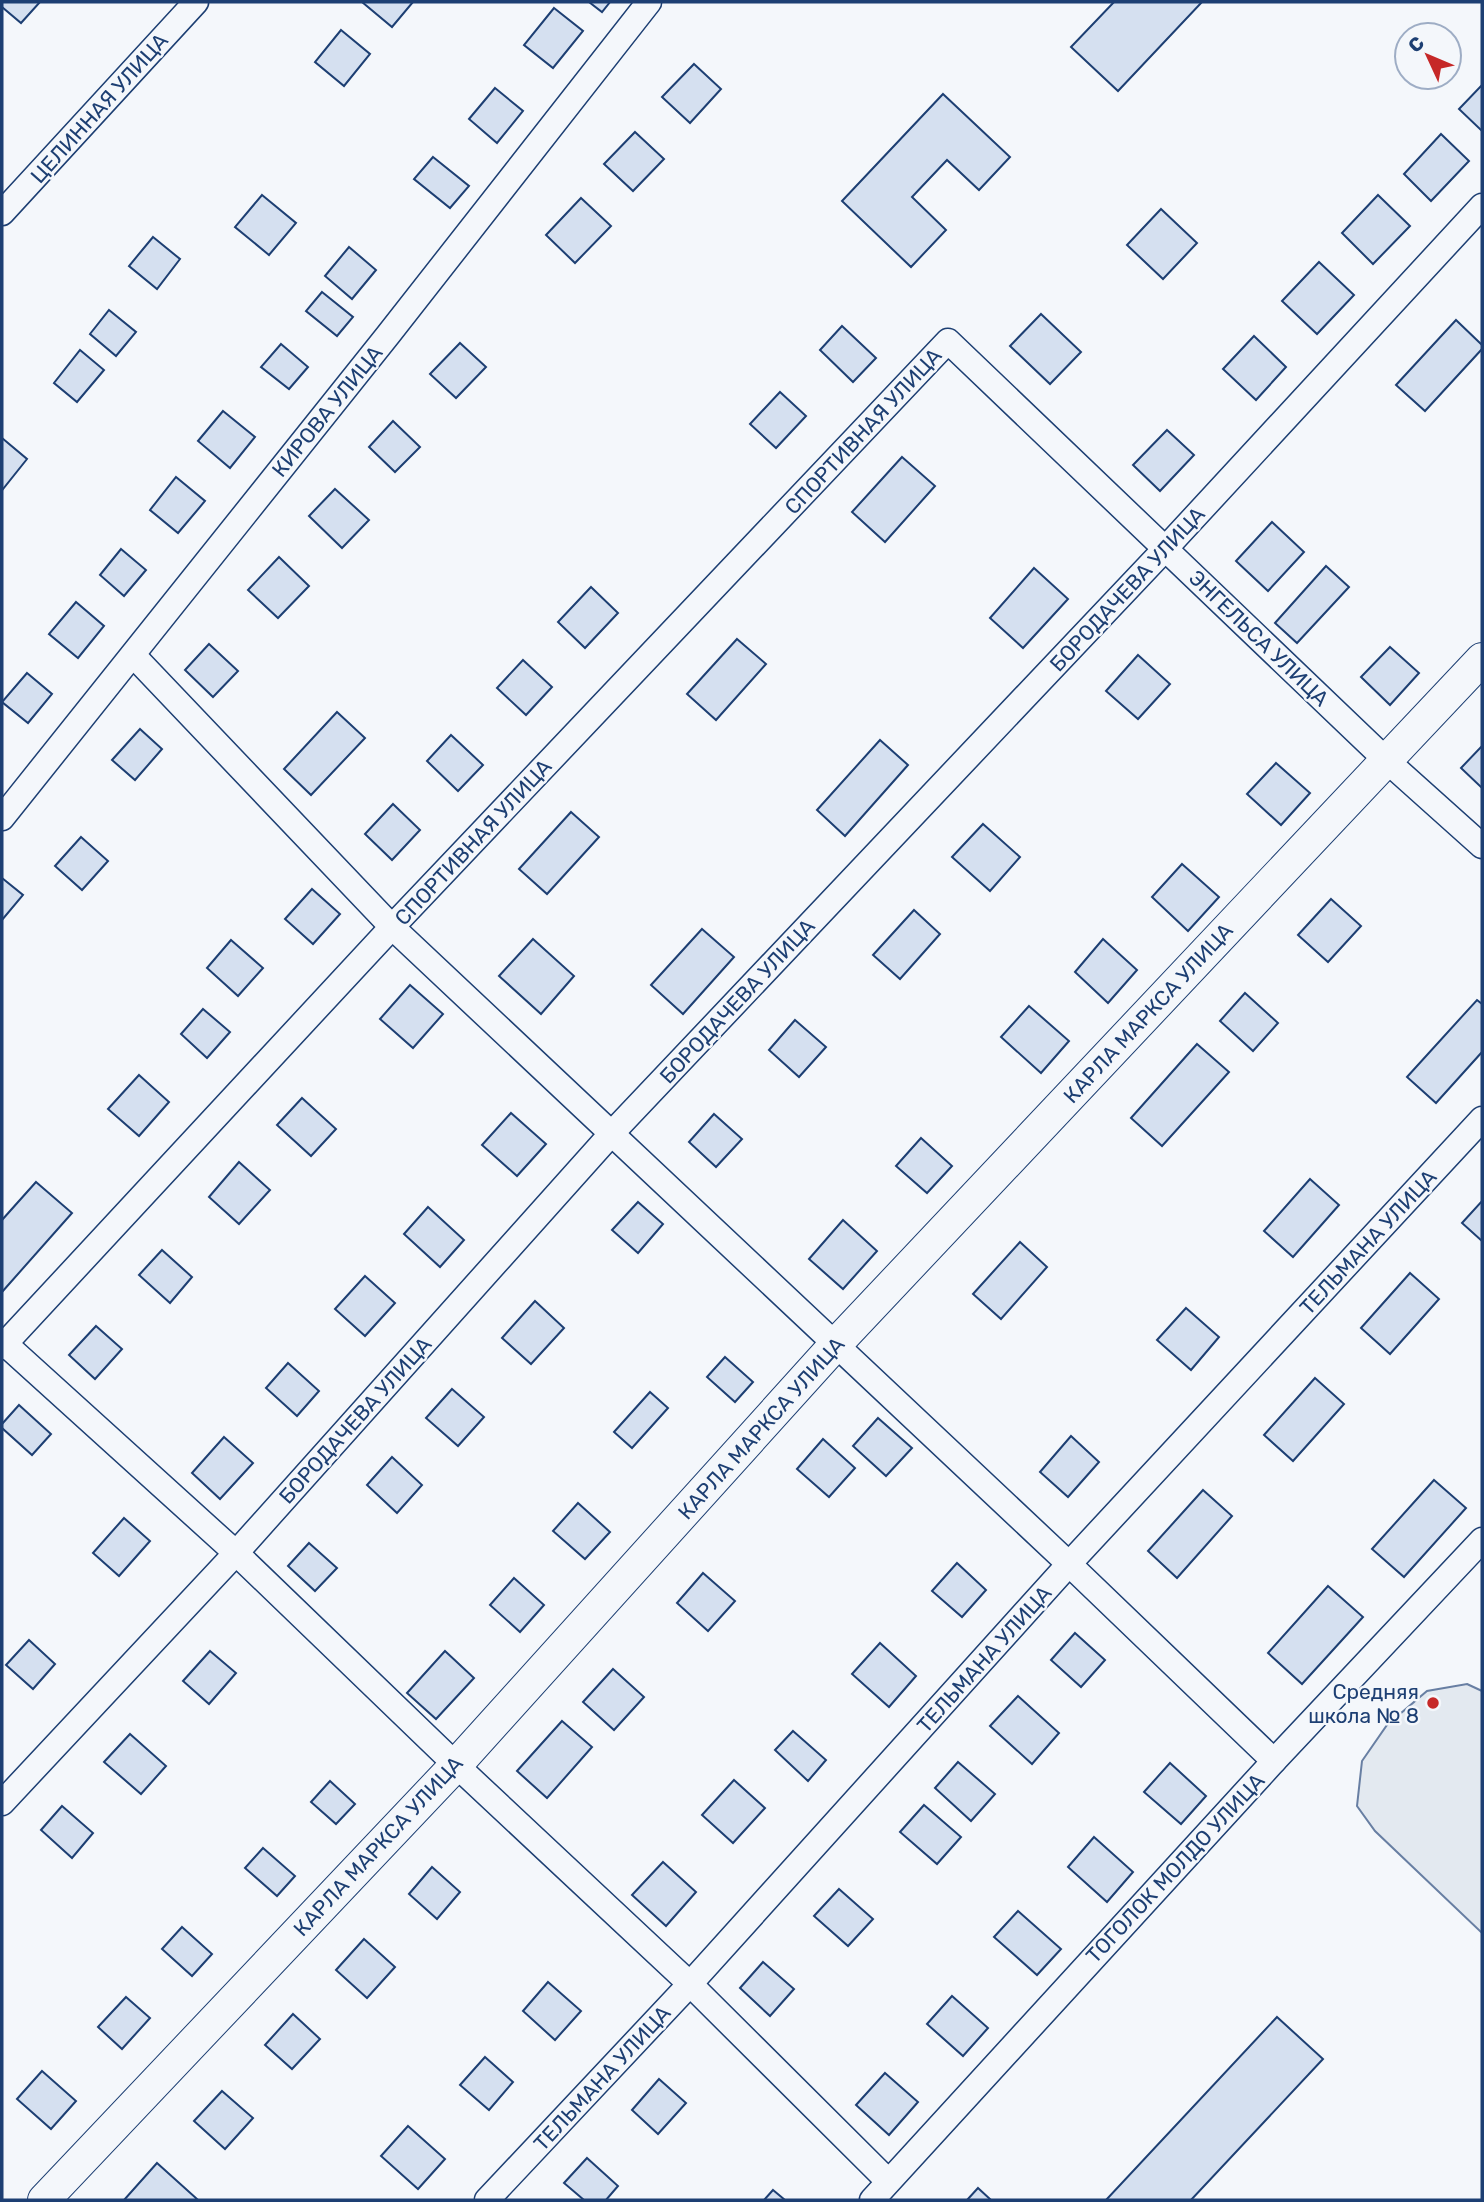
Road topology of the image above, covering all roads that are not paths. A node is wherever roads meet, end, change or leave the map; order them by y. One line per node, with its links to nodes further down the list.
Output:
1 (196, 2): 4 (street, ЦЕЛИННАЯ УЛИЦА)
2 (649, 2): 7 (street, КИРОВА УЛИЦА)
3 (1482, 206): 6 (street, БОРОДАЧЕВА УЛИЦА)
4 (2, 213)
5 (948, 341): 6 (street, ЭНГЕЛЬСА УЛИЦА); 12 (street, СПОРТИВНАЯ УЛИЦА)
6 (1166, 549): 9 (street, ЭНГЕЛЬСА УЛИЦА); 14 (street, БОРОДАЧЕВА УЛИЦА)
7 (133, 655): 10 (street, КИРОВА УЛИЦА); 12 (street)
8 (1482, 659): 9 (street, КАРЛА МАРКСА УЛИЦА)
9 (1386, 760): 11 (street, ЭНГЕЛЬСА УЛИЦА); 16 (street, КАРЛА МАРКСА УЛИЦА)
10 (2, 818)
11 (1482, 846)
12 (393, 927): 14 (street); 15 (street, СПОРТИВНАЯ УЛИЦА)
13 (1482, 1118): 19 (street, ТЕЛЬМАНА УЛИЦА)
14 (612, 1133): 16 (street); 18 (street, БОРОДАЧЕВА УЛИЦА)
15 (3, 1344): 18 (street)
16 (836, 1345): 19 (street); 21 (street, КАРЛА МАРКСА УЛИЦА)
17 (1482, 1540): 20 (street, ТОГОЛОК МОЛДО УЛИЦА)
18 (236, 1553): 21 (street); 22 (street, БОРОДАЧЕВА УЛИЦА)
19 (1069, 1564): 20 (street); 23 (street, ТЕЛЬМАНА УЛИЦА)
20 (1274, 1761): 24 (street, ТОГОЛОК МОЛДО УЛИЦА)
21 (456, 1765): 23 (street); 25 (street, КАРЛА МАРКСА УЛИЦА)
22 (2, 1804)
23 (690, 1984): 24 (street); 26 (street, ТЕЛЬМАНА УЛИЦА)
24 (888, 2181): 27 (street, ТОГОЛОК МОЛДО УЛИЦА)
25 (44, 2200)
26 (487, 2200)
27 (872, 2200)

